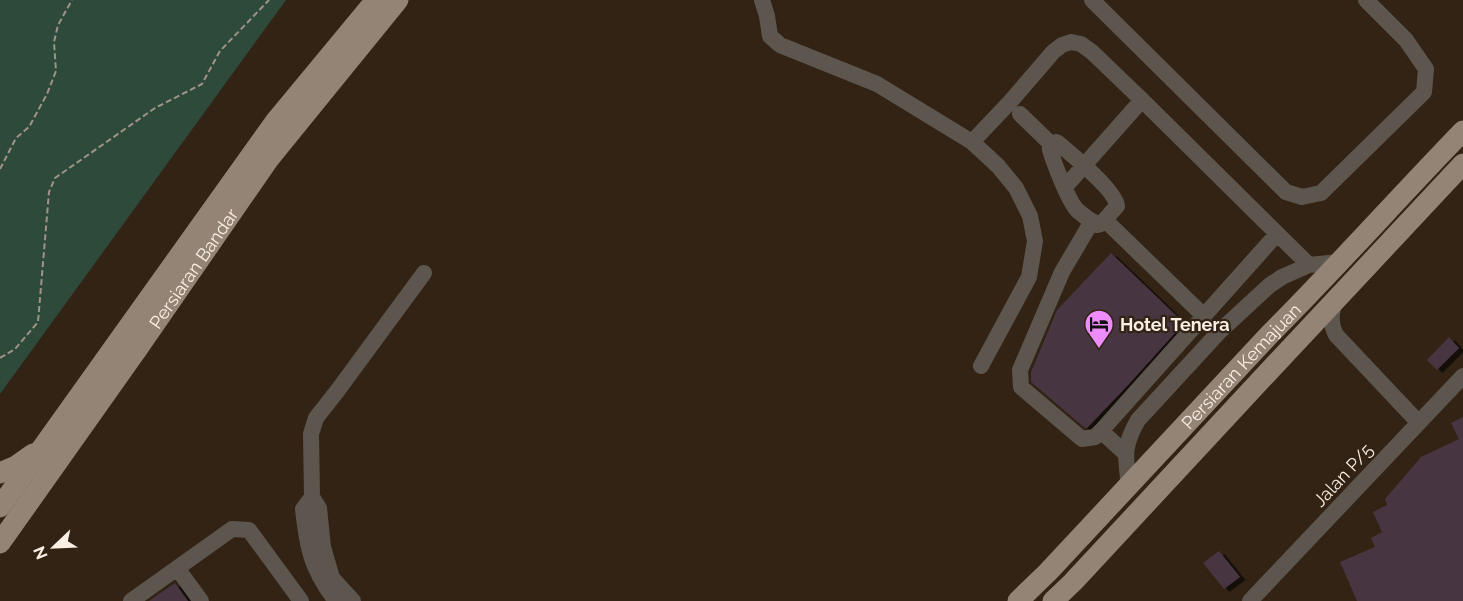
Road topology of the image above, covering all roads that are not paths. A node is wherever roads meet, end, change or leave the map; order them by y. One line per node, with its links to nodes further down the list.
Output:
1 (376, 0): 28 (main road, Persiaran Bandar)
2 (398, 0): 25 (main road, Persiaran Bandar)
3 (762, 0): 9 (street)
4 (1092, 0): 5 (street)
5 (1366, 0)
6 (1143, 100): 9 (street); 12 (street); 15 (street)
7 (1020, 114): 10 (street)
8 (1463, 132): 16 (main road, Persiaran Kemajuan)
9 (972, 142): 23 (street)
10 (1052, 145): 12 (street); 13 (street)
11 (1463, 164): 19 (main road, Persiaran Kemajuan)
12 (1084, 166): 13 (street); 14 (street)
13 (1065, 187): 14 (street)
14 (1099, 221): 20 (street); 27 (street)
15 (1277, 234): 17 (street); 20 (street)
16 (1339, 262): 17 (street); 31 (main road, Persiaran Kemajuan)
17 (1309, 266): 29 (street)
18 (424, 273): 32 (street)
19 (1335, 301): 21 (street); 22 (main road, Persiaran Kemajuan)
20 (1203, 315): 27 (street)
21 (1336, 335): 22 (street); 26 (street)
22 (1299, 338): 42 (main road, Persiaran Kemajuan)
23 (981, 366)
24 (1463, 376): 26 (street, Jalan P/5)
25 (87, 420): 33 (main road); 34 (main road, Persiaran Bandar)
26 (1419, 423): 43 (street, Jalan P/5)
27 (1101, 431): 29 (street)
28 (43, 447): 30 (main road); 33 (main road, Persiaran Bandar)
29 (1125, 453): 31 (street)
30 (0, 472)
31 (1128, 485): 41 (main road, Persiaran Kemajuan)
32 (312, 497): 39 (street); 40 (street)
33 (2, 508)
34 (0, 543)
35 (177, 568): 36 (street); 37 (street); 38 (street)
36 (297, 600)
37 (131, 601)
38 (201, 601)
39 (336, 601)
40 (353, 601)
41 (1018, 601)
42 (1053, 601)
43 (1250, 601)

